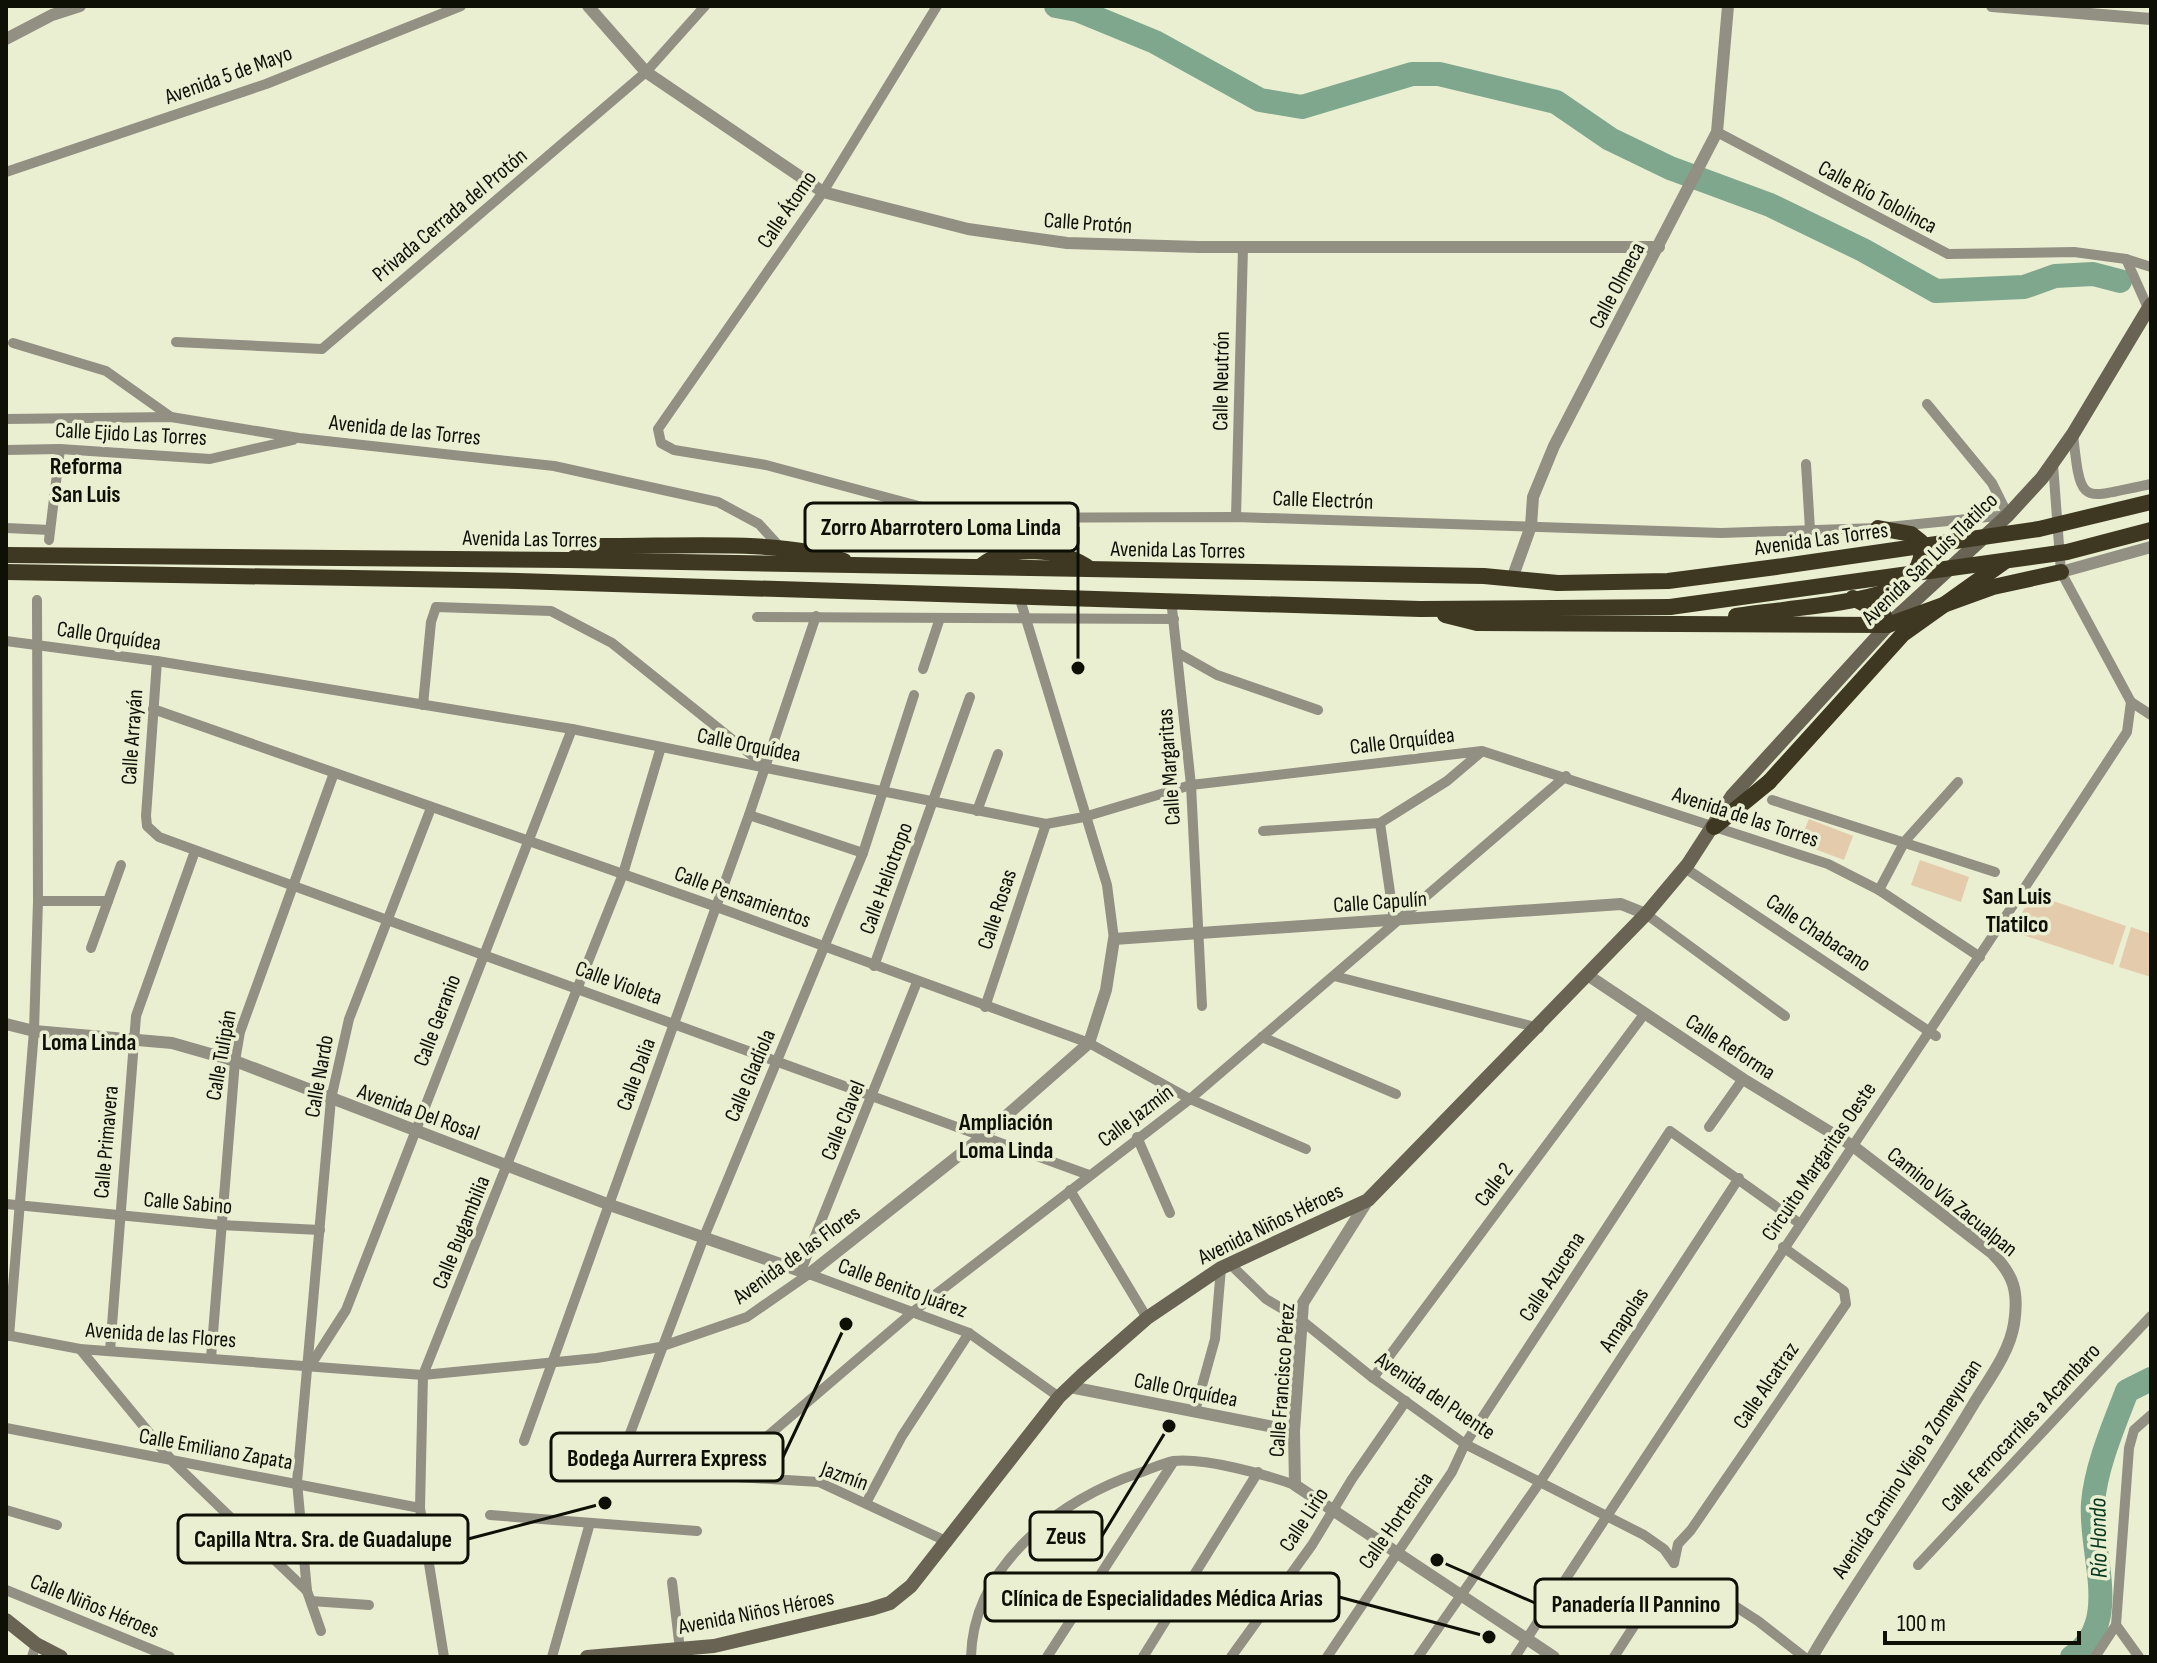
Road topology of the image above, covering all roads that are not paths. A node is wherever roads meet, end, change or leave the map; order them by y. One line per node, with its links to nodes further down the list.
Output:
1 (80, 6): 8 (street)
2 (461, 6): 13 (street, Avenida 5 de Mayo)
3 (588, 6): 11 (street, Calle Protón)
4 (705, 6): 11 (street, Privada Cerrada del Protón)
5 (937, 6): 14 (street, Calle Átomo)
6 (1728, 6): 12 (street, Calle Olmeca)
7 (1992, 6): 9 (street)
8 (53, 10): 10 (street)
9 (2151, 19)
10 (6, 39)
11 (646, 72): 14 (street, Calle Protón); 20 (street, Privada Cerrada del Protón)
12 (1717, 132): 16 (street, Calle Olmeca); 17 (street, Calle Río Tololinca)
13 (6, 172)
14 (823, 192): 15 (street, Calle Protón); 25 (street, Calle Átomo)
15 (1243, 247): 16 (street, Calle Protón); 35 (street, Calle Neutrón)
16 (1659, 247): 36 (street, Calle Olmeca)
17 (2126, 259): 18 (street, Calle Río Tololinca); 19 (street)
18 (2151, 267)
19 (2150, 306): 26 (main road, Avenida San Luis Tlatilco)
20 (176, 342)
21 (13, 343): 23 (street)
22 (1927, 404): 34 (street)
23 (171, 417): 24 (street, Avenida de las Torres); 27 (street, Avenida de las Torres)
24 (6, 419)
25 (658, 429): 35 (street, Calle Electrón)
26 (2073, 434): 30 (main road, Avenida San Luis Tlatilco); 32 (street)
27 (299, 438): 28 (street, Calle Ejido Las Torres); 42 (street, Avenida de las Torres)
28 (60, 449): 29 (street, Calle Ejido Las Torres); 37 (street)
29 (6, 450)
30 (2053, 462): 34 (main road, Avenida San Luis Tlatilco); 48 (street)
31 (1806, 464): 39 (street)
32 (2151, 484)
33 (2151, 502): 49 (highway, Avenida Las Torres, bridge)
34 (2008, 515): 38 (street, Calle Electrón); 61 (main road, Avenida San Luis Tlatilco)
35 (1236, 517): 36 (street, Calle Electrón)
36 (1531, 526): 39 (street, Calle Electrón); 49 (street, Calle Olmeca)
37 (6, 528)
38 (1878, 528): 39 (street, Calle Electrón); 51 (highway)
39 (1810, 530)
40 (2151, 530): 44 (highway, Avenida Las Torres, bridge)
41 (2151, 547): 48 (street)
42 (781, 549): 45 (highway); 46 (highway)
43 (6, 555): 45 (highway, Avenida Las Torres)
44 (2008, 559): 54 (highway, Avenida Las Torres, bridge); 93 (highway, bridge)
45 (568, 560): 46 (highway, Avenida Las Torres)
46 (857, 566): 49 (highway, Avenida Las Torres)
47 (6, 572): 50 (highway, Avenida Las Torres)
48 (2061, 572): 61 (highway); 69 (street)
49 (1513, 576)
50 (1019, 596): 52 (highway, Avenida Las Torres); 56 (street)
51 (1853, 598): 60 (highway); 61 (highway)
52 (1171, 599): 54 (highway, Avenida Las Torres); 59 (street, Calle Margaritas)
53 (37, 600): 63 (street)
54 (1420, 609): 60 (highway)
55 (816, 616): 57 (street); 58 (street); 78 (street, Calle Dalia)
56 (1023, 616): 58 (street); 59 (street); 90 (street)
57 (757, 617)
58 (940, 618): 66 (street)
59 (1174, 619): 64 (street, Calle Margaritas)
60 (1683, 624): 61 (highway)
61 (1888, 625): 93 (main road, Avenida San Luis Tlatilco)
62 (6, 641): 63 (street, Calle Orquídea)
63 (36, 645): 65 (street, Calle Orquídea); 105 (street)
64 (1178, 653): 72 (street); 82 (street, Calle Margaritas)
65 (157, 661): 70 (street, Calle Orquídea); 71 (street, Calle Arrayán)
66 (923, 669)
67 (914, 695): 83 (street, Calle Gladiola)
68 (970, 697): 85 (street, Calle Heliotropo)
69 (2131, 702): 73 (street); 116 (street, Circuito Margaritas Oeste)
70 (423, 705): 74 (street, Calle Orquídea); 78 (street)
71 (153, 709): 79 (street, Calle Pensamientos); 89 (street, Calle Arrayán)
72 (1318, 710)
73 (2151, 715)
74 (572, 729): 75 (street, Calle Orquídea); 96 (street, Calle Geranio)
75 (661, 747): 78 (street, Calle Orquídea); 102 (street, Calle Bugambilia)
76 (1482, 751): 80 (street, Avenida de las Torres); 82 (street, Calle Orquídea); 91 (street)
77 (998, 754): 87 (street)
78 (765, 766): 83 (street, Calle Orquídea); 88 (street, Calle Dalia)
79 (334, 773): 86 (street, Calle Pensamientos); 103 (street, Calle Tulipán)
80 (1566, 776): 93 (street, Avenida de las Torres); 109 (street, Calle Jazmín)
81 (1958, 782): 95 (street)
82 (1191, 785): 90 (street, Calle Orquídea); 111 (street, Calle Margaritas)
83 (883, 792): 85 (street, Calle Orquídea); 98 (street, Calle Gladiola)
84 (1772, 800): 95 (street, Avenida de las Torres)
85 (933, 804): 87 (street, Calle Orquídea); 117 (street, Calle Heliotropo)
86 (431, 808): 96 (street, Calle Pensamientos); 110 (street, Calle Nardo)
87 (977, 811): 92 (street, Calle Orquídea)
88 (749, 815): 98 (street); 107 (street, Calle Dalia)
89 (146, 816): 97 (street, Calle Violeta)
90 (1084, 817): 92 (street, Calle Orquídea); 112 (street)
91 (1380, 823): 94 (street); 109 (street)
92 (1046, 824): 123 (street, Calle Rosas)
93 (1714, 827): 100 (main road, Avenida Niños Héroes); 104 (street, Avenida de las Torres)
94 (1263, 831)
95 (1905, 841): 101 (street, Avenida de las Torres); 104 (street)
96 (526, 843): 102 (street, Calle Pensamientos); 115 (street, Calle Geranio)
97 (195, 851): 103 (street, Calle Violeta); 132 (street, Calle Primavera)
98 (863, 853): 113 (street, Calle Gladiola)
99 (121, 865): 106 (street)
100 (1685, 868): 108 (main road, Avenida Niños Héroes); 130 (street, Calle Chabacano)
101 (1995, 872)
102 (623, 874): 107 (street, Calle Pensamientos); 121 (street, Calle Bugambilia)
103 (292, 885): 110 (street, Calle Violeta); 134 (street, Calle Tulipán)
104 (1879, 890): 116 (street, Avenida de las Torres)
105 (38, 901): 106 (street); 129 (street)
106 (108, 901): 114 (street)
107 (714, 906): 113 (street, Calle Pensamientos); 127 (street, Calle Dalia)
108 (1646, 914): 109 (street, Calle Capulín); 119 (main road, Avenida Niños Héroes); 125 (street)
109 (1394, 920): 111 (street, Calle Capulín); 118 (street, Calle Jazmín)
110 (387, 921): 115 (street, Calle Violeta); 139 (street, Calle Nardo)
111 (1197, 933): 112 (street, Calle Capulín); 122 (street, Calle Margaritas)
112 (1114, 939): 133 (street)
113 (825, 947): 117 (street, Calle Pensamientos); 135 (street, Calle Gladiola)
114 (91, 948)
115 (483, 953): 121 (street, Calle Violeta); 142 (street, Calle Geranio)
116 (1980, 957): 130 (street, Circuito Margaritas Oeste)
117 (874, 966): 120 (street, Calle Pensamientos)
118 (1334, 976): 128 (street); 131 (street, Calle Jazmín)
119 (1589, 976): 124 (street, Calle Reforma); 128 (main road, Avenida Niños Héroes)
120 (917, 982): 123 (street, Calle Pensamientos); 138 (street, Calle Clavel)
121 (578, 988): 127 (street, Calle Violeta); 147 (street, Calle Bugambilia)
122 (1202, 1006)
123 (985, 1007): 133 (street, Calle Pensamientos)
124 (1645, 1013): 136 (street, Calle Reforma); 180 (street, Calle 2)
125 (1785, 1016)
126 (6, 1024): 129 (street, Avenida Del Rosal)
127 (674, 1024): 135 (street, Calle Violeta); 154 (street, Calle Dalia)
128 (1539, 1028): 151 (main road, Avenida Niños Héroes)
129 (34, 1031): 132 (street, Avenida Del Rosal); 153 (street)
130 (1932, 1034): 145 (street, Circuito Margaritas Oeste)
131 (1262, 1037): 137 (street); 140 (street, Calle Jazmín)
132 (133, 1040): 134 (street, Avenida Del Rosal); 156 (street, Calle Primavera)
133 (1089, 1043): 140 (street, Calle Pensamientos); 143 (street, Avenida de las Flores)
134 (235, 1061): 139 (street, Avenida Del Rosal); 158 (street, Calle Tulipán)
135 (775, 1063): 138 (street, Calle Violeta); 160 (street, Calle Gladiola)
136 (1743, 1079): 141 (street); 145 (street, Calle Reforma)
137 (1396, 1094)
138 (873, 1096): 143 (street, Calle Violeta); 163 (street, Calle Clavel)
139 (331, 1099): 142 (street, Avenida Del Rosal); 159 (street, Calle Nardo)
140 (1190, 1099): 144 (street, Calle Jazmín); 146 (street, Calle Pensamientos)
141 (1709, 1127)
142 (415, 1131): 147 (street, Avenida Del Rosal); 178 (street, Calle Geranio)
143 (982, 1137): 148 (street, Calle Violeta); 163 (street, Avenida de las Flores)
144 (1137, 1137): 148 (street, Calle Jazmín); 155 (street)
145 (1853, 1146): 157 (street, Circuito Margaritas Oeste); 164 (street, Camino Vía Zacualpan)
146 (1306, 1149)
147 (509, 1165): 154 (street, Avenida Del Rosal); 179 (street, Calle Bugambilia)
148 (1089, 1175): 150 (street, Calle Jazmín)
149 (1739, 1178): 157 (street); 188 (street, Calle Azucena); 195 (street, Amapolas)
150 (1070, 1190): 165 (street, Calle Jazmín); 167 (street)
151 (1368, 1200): 162 (main road, Avenida Niños Héroes); 168 (street, Calle Francisco Pérez)
152 (6, 1204): 153 (street, Calle Sabino)
153 (18, 1205): 156 (street, Calle Sabino); 172 (street)
154 (610, 1205): 160 (street, Avenida Del Rosal); 177 (street, Calle Dalia)
155 (1170, 1213)
156 (118, 1216): 158 (street, Calle Sabino); 175 (street, Calle Primavera)
157 (1799, 1223): 161 (street, Circuito Margaritas Oeste)
158 (220, 1225): 159 (street, Calle Sabino); 176 (street, Calle Tulipán)
159 (320, 1230): 178 (street, Calle Nardo)
160 (704, 1237): 163 (street, Avenida Del Rosal); 173 (street, Calle Gladiola)
161 (1783, 1247): 202 (street, Circuito Margaritas Oeste); 208 (street, Calle Alcatraz)
162 (1226, 1266): 167 (main road, Avenida Niños Héroes); 168 (street, Avenida del Puente); 183 (street)
163 (805, 1272): 165 (street, Calle Benito Juárez); 173 (street, Avenida de las Flores)
164 (2015, 1296): 238 (street, Avenida Camino Viejo a Zomeyucan)
165 (914, 1311): 170 (street, Calle Benito Juárez); 193 (street, Calle Jazmín)
166 (2151, 1316): 169 (street, Calle Ferrocarriles a Acambaro)
167 (1147, 1318): 181 (main road, Avenida Niños Héroes)
168 (1301, 1320): 180 (street, Avenida del Puente); 186 (street, Calle Francisco Pérez)
169 (2137, 1331): 171 (street); 209 (street, Calle Ferrocarriles a Acambaro)
170 (969, 1333): 181 (street, Calle Benito Juárez); 197 (street)
171 (2151, 1334)
172 (7, 1336): 174 (street, Avenida de las Flores)
173 (660, 1347): 177 (street, Avenida de las Flores); 191 (street, Calle Gladiola)
174 (80, 1349): 175 (street, Avenida de las Flores); 190 (street)
175 (110, 1351): 176 (street, Avenida de las Flores)
176 (211, 1358): 178 (street, Avenida de las Flores)
177 (553, 1363): 179 (street, Avenida de las Flores); 187 (street, Calle Dalia)
178 (310, 1365): 179 (street, Avenida de las Flores); 194 (street, Calle Nardo)
179 (423, 1375): 198 (street, Calle Bugambilia)
180 (1373, 1378): 182 (street, Avenida del Puente)
181 (1064, 1392): 183 (street, Calle Orquídea); 206 (main road, Avenida Niños Héroes)
182 (1406, 1401): 188 (street, Avenida del Puente); 200 (street, Calle Lirio)
183 (1195, 1411): 186 (street, Calle Orquídea)
184 (2151, 1415): 217 (street)
185 (6, 1428): 190 (street, Calle Emiliano Zapata)
186 (1294, 1431): 196 (street, Calle Francisco Pérez)
187 (524, 1441)
188 (1465, 1444): 195 (street, Avenida del Puente); 207 (street, Calle Hortencia)
189 (1174, 1461): 192 (street); 228 (street); 229 (street)
190 (174, 1463): 194 (street, Calle Emiliano Zapata); 214 (street)
191 (617, 1468)
192 (1258, 1472): 196 (street); 230 (street)
193 (721, 1476): 197 (street, Jazmín)
194 (297, 1482): 198 (street, Calle Emiliano Zapata); 214 (street, Calle Nardo)
195 (1540, 1482): 202 (street, Avenida del Puente); 213 (street, Amapolas)
196 (1295, 1485): 200 (street)
197 (866, 1503): 206 (street, Jazmín)
198 (420, 1508): 225 (street, Calle Bugambilia)
199 (6, 1510): 204 (street)
200 (1334, 1511): 207 (street); 231 (street, Calle Lirio)
201 (490, 1515): 203 (street)
202 (1606, 1517): 208 (street, Avenida del Puente); 220 (street, Circuito Margaritas Oeste)
203 (590, 1523): 205 (street); 226 (street)
204 (57, 1525)
205 (697, 1531)
206 (948, 1542): 222 (main road, Avenida Niños Héroes)
207 (1396, 1552): 213 (street); 232 (street, Calle Hortencia)
208 (1674, 1563)
209 (1918, 1565)
210 (672, 1582): 222 (street)
211 (6, 1590): 224 (street, Calle Niños Héroes)
212 (1710, 1590): 237 (street)
213 (1460, 1595): 220 (street); 233 (street, Amapolas)
214 (309, 1596): 215 (street); 219 (street)
215 (369, 1605)
216 (6, 1620): 221 (main road)
217 (2116, 1625): 239 (street); 240 (street)
218 (1634, 1626): 236 (street)
219 (321, 1631)
220 (1527, 1639): 234 (street, Circuito Margaritas Oeste); 235 (street)
221 (34, 1650): 223 (main road)
222 (680, 1650): 227 (main road, Avenida Niños Héroes)
223 (61, 1657)
224 (170, 1657)
225 (444, 1657)
226 (552, 1657)
227 (587, 1657)
228 (971, 1657)
229 (1047, 1657)
230 (1143, 1657)
231 (1231, 1657)
232 (1327, 1657)
233 (1418, 1657)
234 (1515, 1657)
235 (1554, 1657)
236 (1614, 1657)
237 (1804, 1657)
238 (1812, 1657)
239 (2095, 1657)
240 (2139, 1657)

